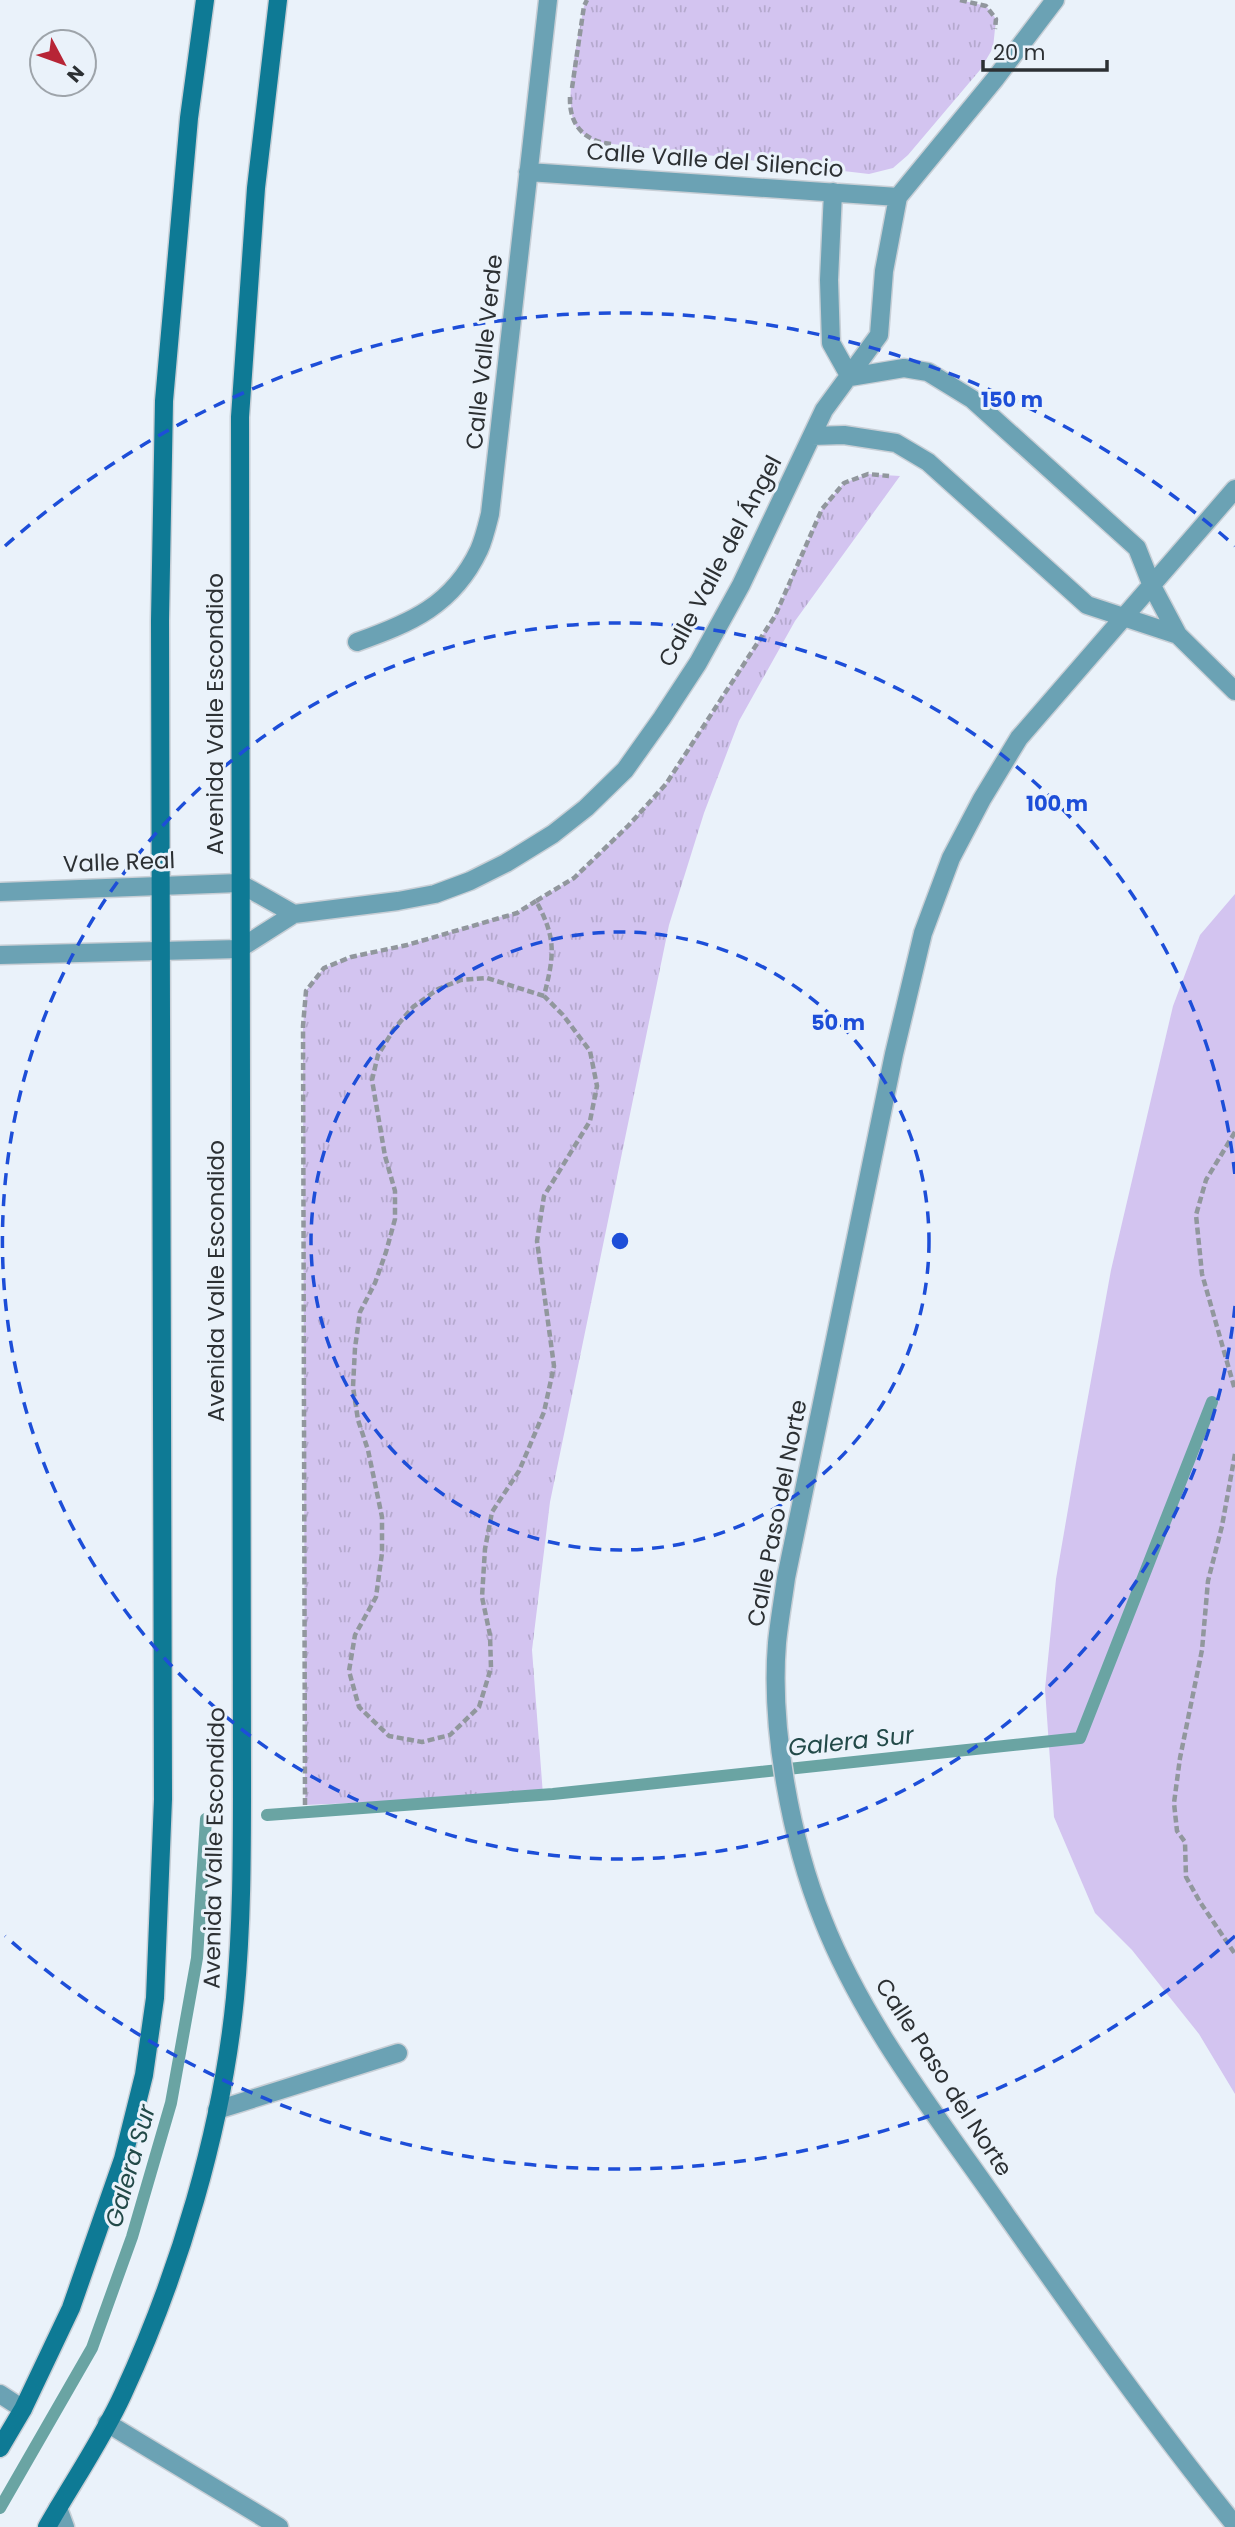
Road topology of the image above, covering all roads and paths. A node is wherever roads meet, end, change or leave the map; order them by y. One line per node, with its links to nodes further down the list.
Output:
1 (205, 0): 22 (street)
2 (278, 0): 21 (street, Avenida Valle Escondido)
3 (548, 0): 9 (street, Calle Valle Verde)
4 (587, 0): 8 (path)
5 (960, 0): 7 (path)
6 (1055, 0): 11 (street, Calle Valle del Ángel)
7 (994, 38)
8 (617, 145)
9 (528, 173): 10 (street, Calle Valle del Silencio); 19 (street, Calle Valle Verde)
10 (833, 192): 11 (street, Calle Valle del Silencio); 12 (street)
11 (898, 197): 12 (street, Calle Valle del Ángel)
12 (850, 377): 13 (street, Calle Valle del Ángel); 16 (street)
13 (812, 436): 14 (street); 25 (street, Calle Valle del Ángel)
14 (928, 462): 17 (street); 24 (path)
15 (1235, 489): 16 (street, Calle Paso del Norte)
16 (1152, 586): 17 (street, Calle Paso del Norte); 18 (street)
17 (1125, 618): 18 (street); 42 (street, Calle Paso del Norte)
18 (1178, 635): 20 (street)
19 (357, 642)
20 (1235, 691)
21 (239, 883): 22 (street, Valle Real); 25 (street); 26 (street, Avenida Valle Escondido)
22 (160, 886): 23 (street, Valle Real); 27 (street)
23 (0, 892)
24 (536, 901): 29 (path); 33 (path)
25 (294, 914): 26 (street, Calle Valle del Ángel)
26 (239, 948): 27 (street, Calle Valle del Ángel); 36 (street, Avenida Valle Escondido)
27 (160, 951): 28 (street); 38 (street)
28 (0, 955)
29 (544, 996): 29 (path)
30 (1235, 1132): 31 (path)
31 (1235, 1390)
32 (1235, 1454): 34 (path)
33 (305, 1805)
34 (1235, 1954)
35 (397, 2053): 36 (street)
36 (217, 2110): 39 (street, Avenida Valle Escondido)
37 (0, 2394): 38 (street)
38 (23, 2409): 40 (street)
39 (107, 2423): 41 (street, Avenida Valle Escondido); 45 (street)
40 (0, 2448)
41 (58, 2508): 43 (street, Avenida Valle Escondido); 44 (street)
42 (1235, 2525)
43 (47, 2527)
44 (65, 2527)
45 (279, 2527)

